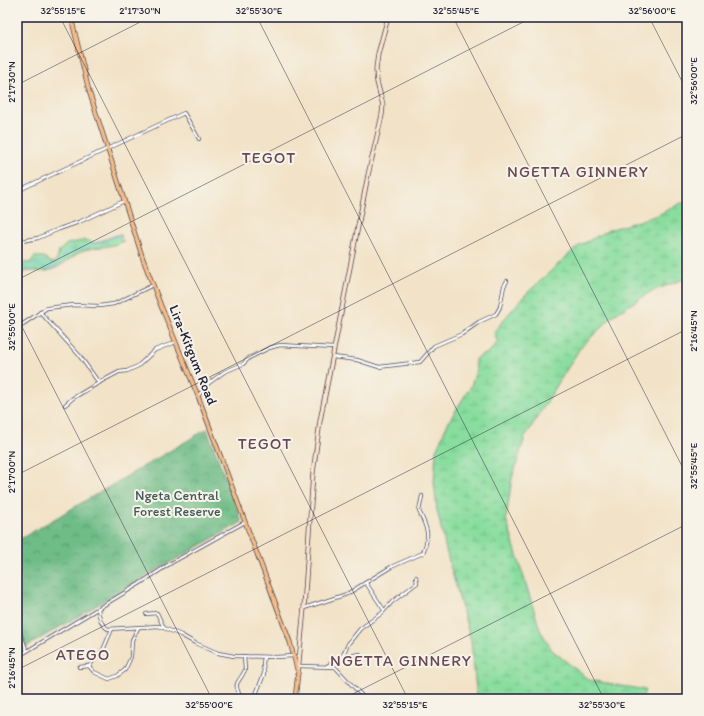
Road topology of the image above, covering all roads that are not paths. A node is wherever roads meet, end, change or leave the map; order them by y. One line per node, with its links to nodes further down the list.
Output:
1 (71, 17): 4 (main road, Lira-Kitgum Road)
2 (388, 17): 13 (main road)
3 (199, 139): 4 (street)
4 (106, 148): 5 (street); 6 (main road, Lira-Kitgum Road)
5 (17, 191)
6 (124, 201): 7 (street); 9 (main road, Lira-Kitgum Road)
7 (17, 242)
8 (507, 281): 14 (street)
9 (153, 285): 10 (street); 12 (main road, Lira-Kitgum Road)
10 (40, 312): 11 (street); 15 (street)
11 (17, 328)
12 (176, 342): 15 (street); 16 (main road, Lira-Kitgum Road)
13 (334, 348): 14 (main road); 16 (street)
14 (332, 357): 23 (main road)
15 (99, 383): 17 (street)
16 (198, 396): 19 (main road, Lira-Kitgum Road)
17 (65, 405)
18 (422, 496): 21 (street)
19 (245, 522): 22 (street); 33 (main road, Lira-Kitgum Road)
20 (416, 577): 24 (street)
21 (366, 583): 23 (street); 24 (street)
22 (98, 608): 29 (street); 30 (street)
23 (304, 608): 38 (main road)
24 (384, 610): 36 (street)
25 (146, 614): 28 (street)
26 (17, 626): 30 (street)
27 (138, 628): 28 (street); 29 (street); 37 (street)
28 (164, 628): 32 (street)
29 (112, 629): 37 (street)
30 (27, 651): 34 (street)
31 (360, 654): 36 (street)
32 (244, 656): 35 (street); 42 (street)
33 (294, 656): 35 (street); 41 (main road, Lira-Kitgum Road)
34 (17, 657)
35 (264, 657): 43 (street)
36 (342, 657): 40 (street)
37 (89, 666): 39 (street)
38 (299, 666): 40 (street); 41 (main road)
39 (79, 667)
40 (325, 667): 45 (street)
41 (298, 673): 44 (main road, Lira-Kitgum Road)
42 (241, 699)
43 (254, 699)
44 (295, 699)
45 (365, 699)

